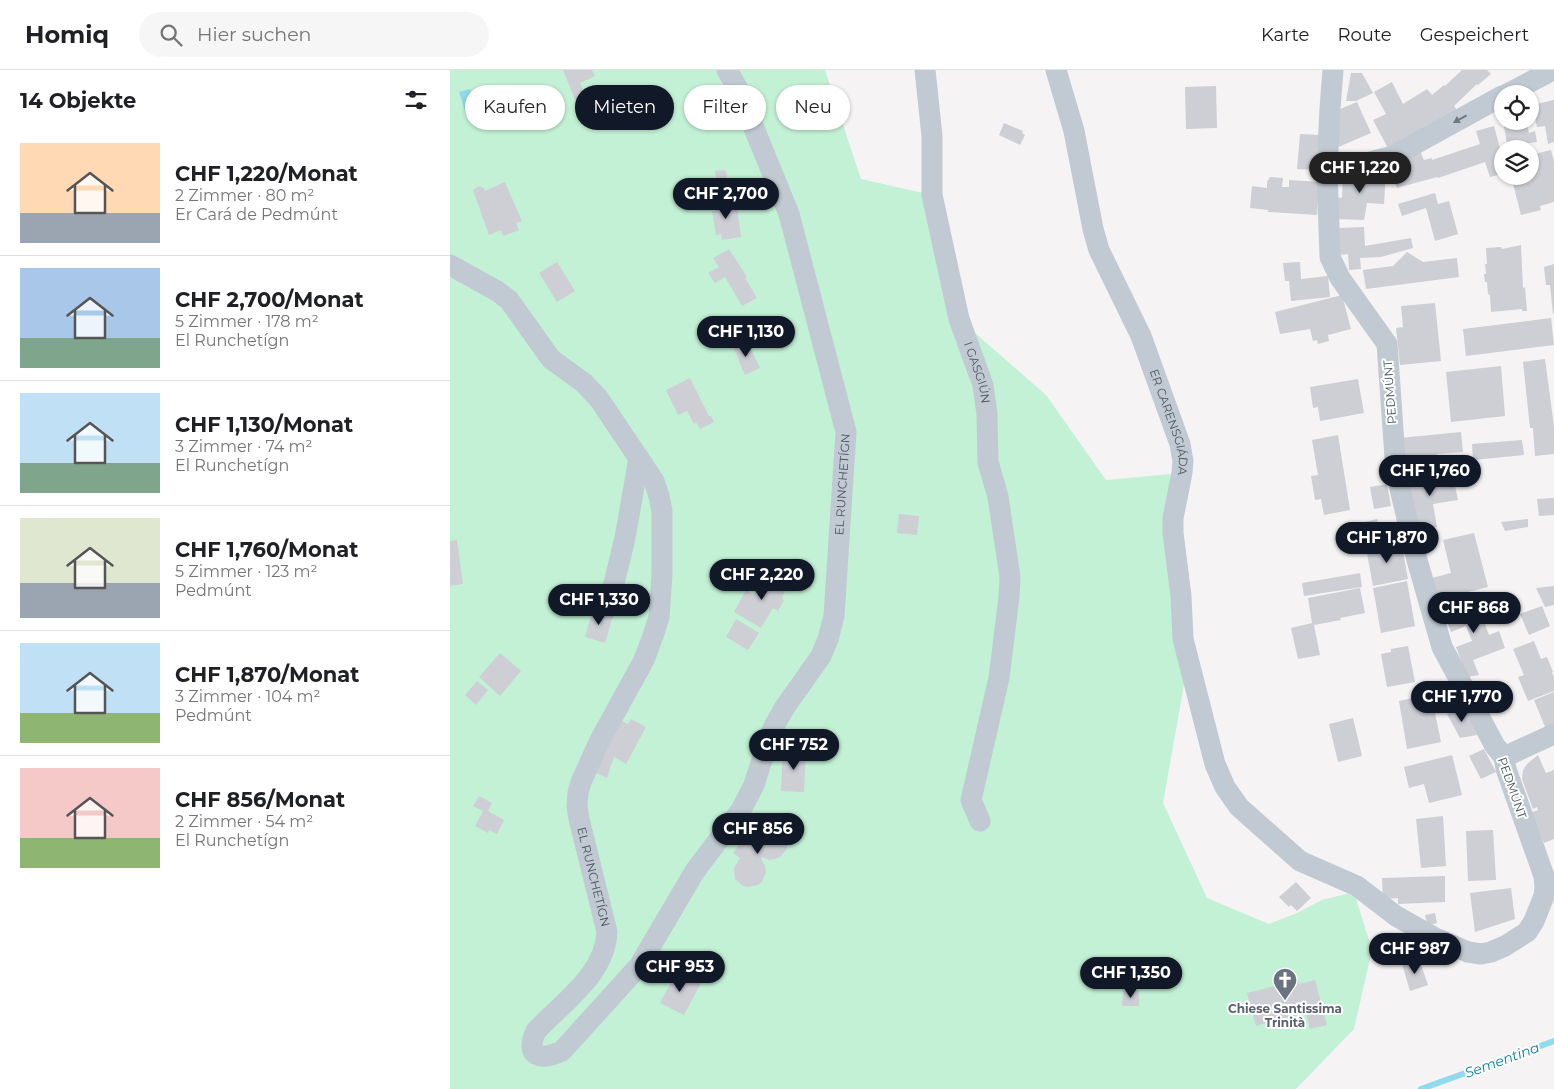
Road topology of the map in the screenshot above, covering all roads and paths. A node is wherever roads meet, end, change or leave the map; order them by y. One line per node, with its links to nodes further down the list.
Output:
1 (727, 70): 10 (street, EL RUNCHETÍGN)
2 (925, 70): 14 (street, I GASGIÚN)
3 (1056, 70): 15 (street, ER CARENSGIÁDA)
4 (1334, 70): 8 (street, PEDMÚNT)
5 (1553, 70): 6 (street)
6 (1524, 85)
7 (1494, 100): 8 (street, one-way to 8)
8 (1327, 170): 13 (street, PEDMÚNT)
9 (450, 265): 10 (street, EL RUNCHETÍGN)
10 (639, 458): 11 (street)
11 (608, 608)
12 (1554, 734): 13 (street)
13 (1504, 757): 15 (street, PEDMÚNT)
14 (980, 822)
15 (1285, 850)

